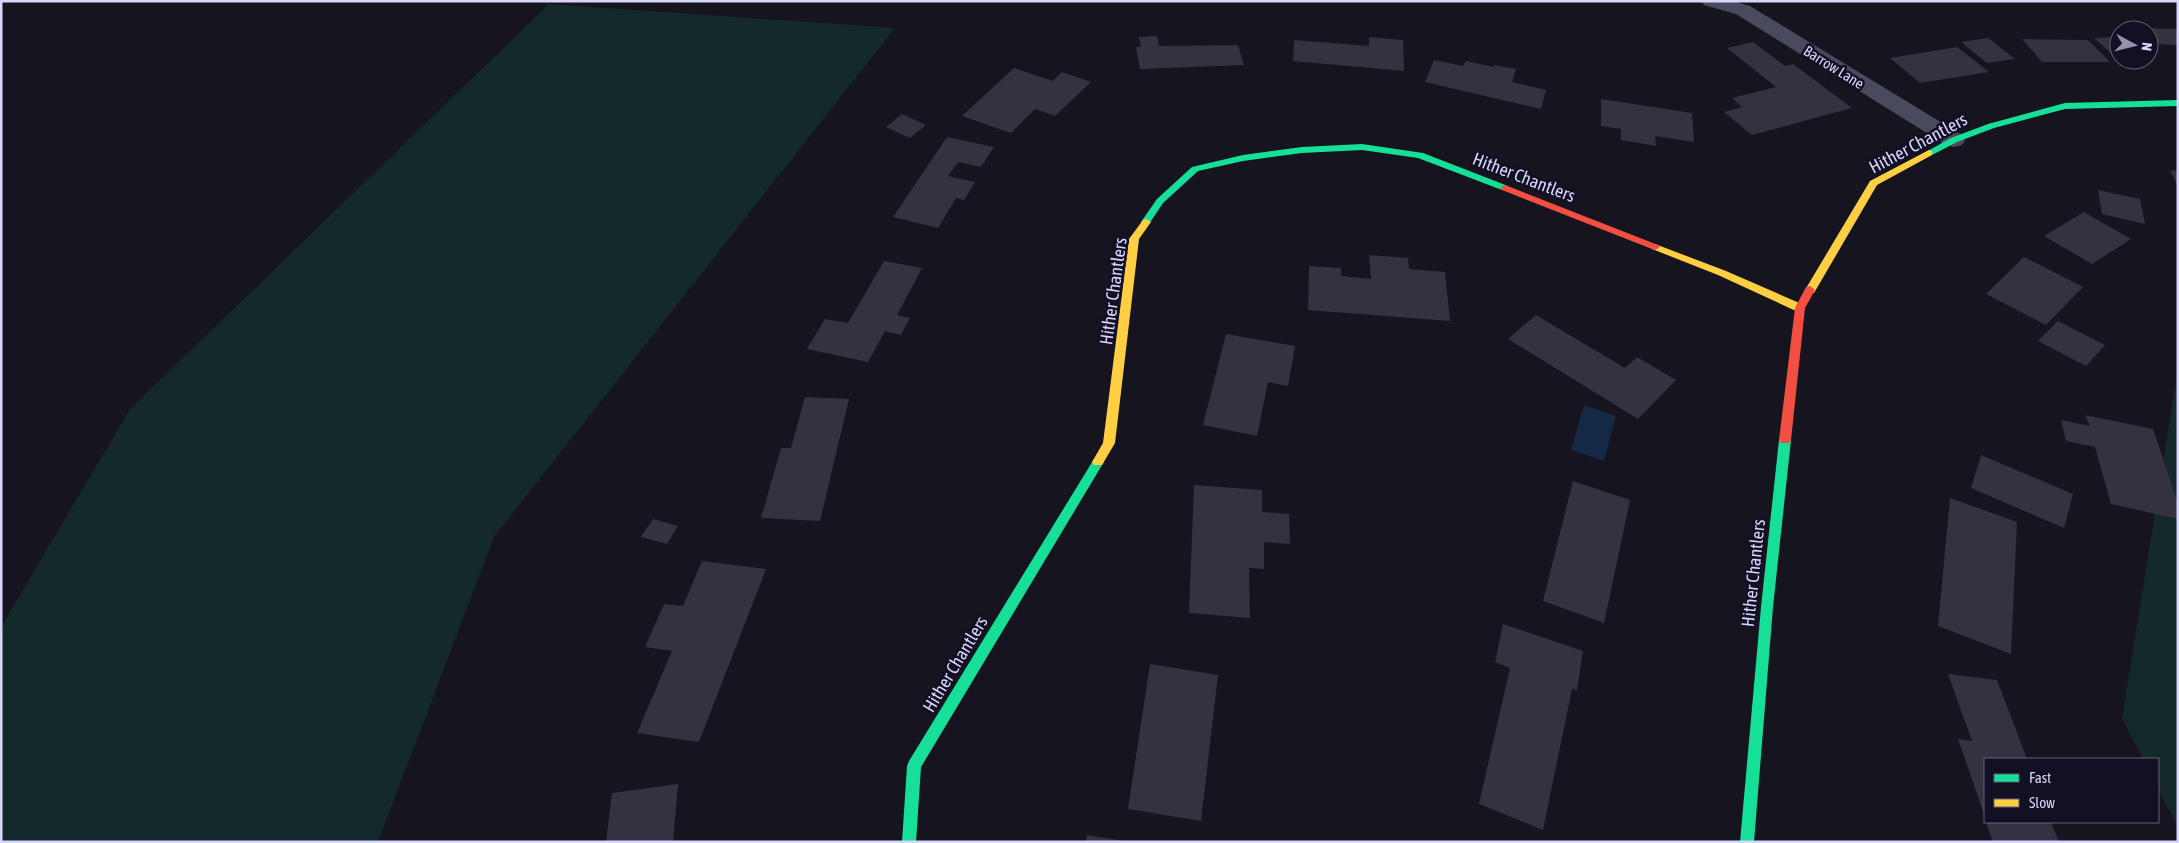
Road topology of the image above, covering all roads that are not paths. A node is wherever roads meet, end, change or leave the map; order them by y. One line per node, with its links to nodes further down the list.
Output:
1 (1711, 1): 3 (street, Barrow Lane)
2 (2178, 103): 3 (street, Hither Chantlers)
3 (1954, 140): 4 (street, Hither Chantlers)
4 (1800, 308): 5 (street, Hither Chantlers); 6 (street, Hither Chantlers)
5 (909, 842)
6 (1747, 842)

